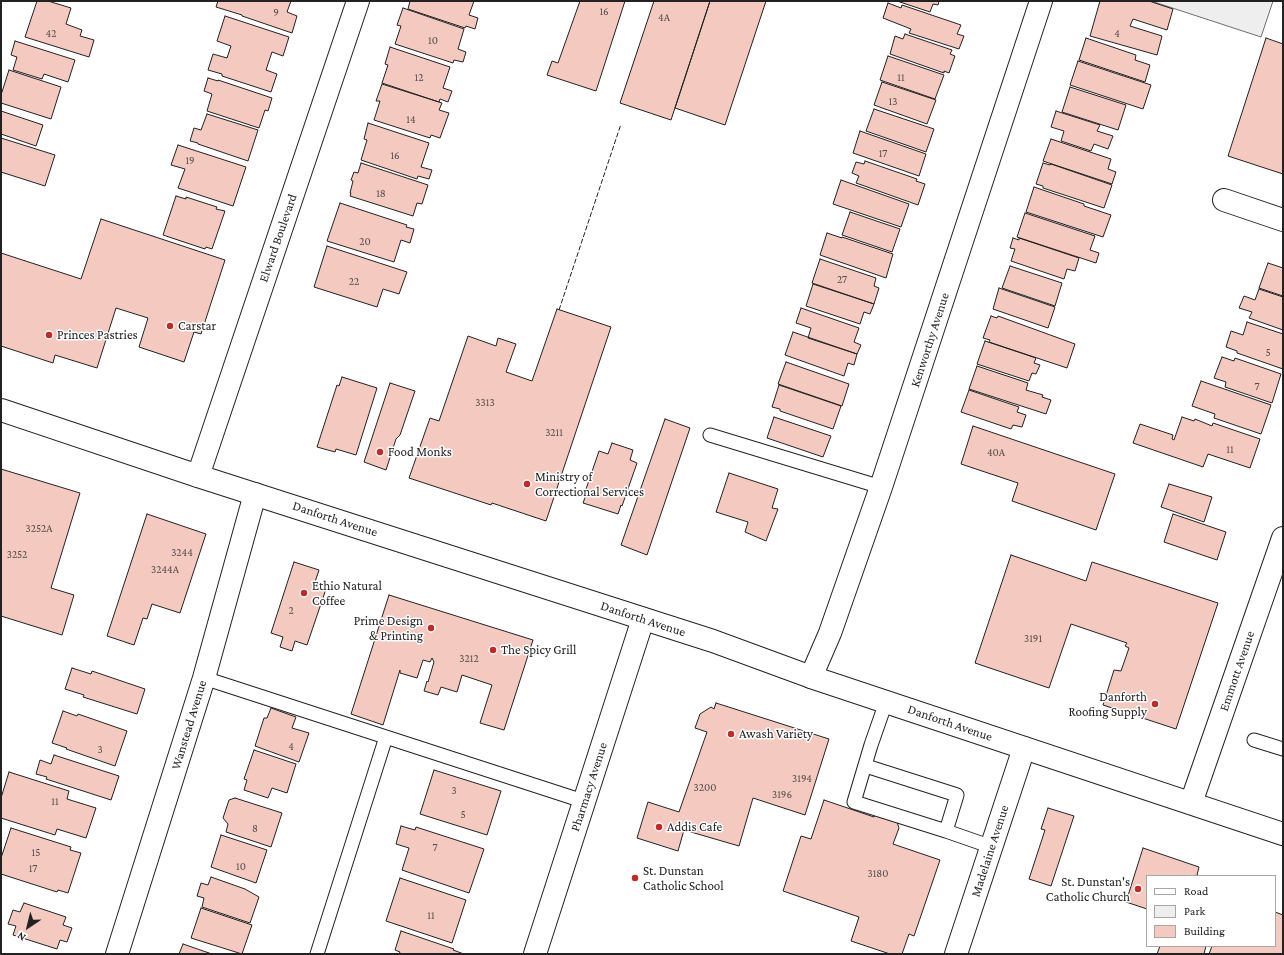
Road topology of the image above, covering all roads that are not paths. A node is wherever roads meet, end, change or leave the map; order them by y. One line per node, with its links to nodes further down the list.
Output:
1 (358, 1): 7 (street, Elward Boulevard)
2 (1041, 1): 8 (street, Kenworthy Avenue)
3 (1224, 200): 4 (street)
4 (1283, 220)
5 (1, 410): 7 (street, Danforth Avenue)
6 (710, 435): 8 (lane)
7 (198, 476): 9 (street, Danforth Avenue)
8 (881, 487): 12 (street, Kenworthy Avenue)
9 (255, 494): 11 (street, Danforth Avenue); 13 (street, Wanstead Avenue)
10 (1283, 538): 21 (street, Emmott Avenue)
11 (643, 619): 12 (street, Danforth Avenue); 20 (street, Pharmacy Avenue)
12 (811, 677): 14 (street, Danforth Avenue)
13 (204, 678): 15 (lane); 25 (street, Wanstead Avenue)
14 (886, 702): 17 (street, Danforth Avenue); 19 (lane)
15 (386, 737): 20 (lane); 26 (lane)
16 (1254, 740): 18 (lane)
17 (1024, 748): 21 (street, Danforth Avenue); 24 (street, Madelaine Avenue)
18 (1283, 749)
19 (866, 766): 22 (lane); 22 (lane)
20 (584, 801): 27 (street, Pharmacy Avenue)
21 (1191, 803): 23 (street, Danforth Avenue)
22 (946, 831): 24 (lane)
23 (1283, 834)
24 (992, 847): 28 (street, Madelaine Avenue)
25 (117, 954)
26 (317, 954)
27 (534, 954)
28 (956, 954)

